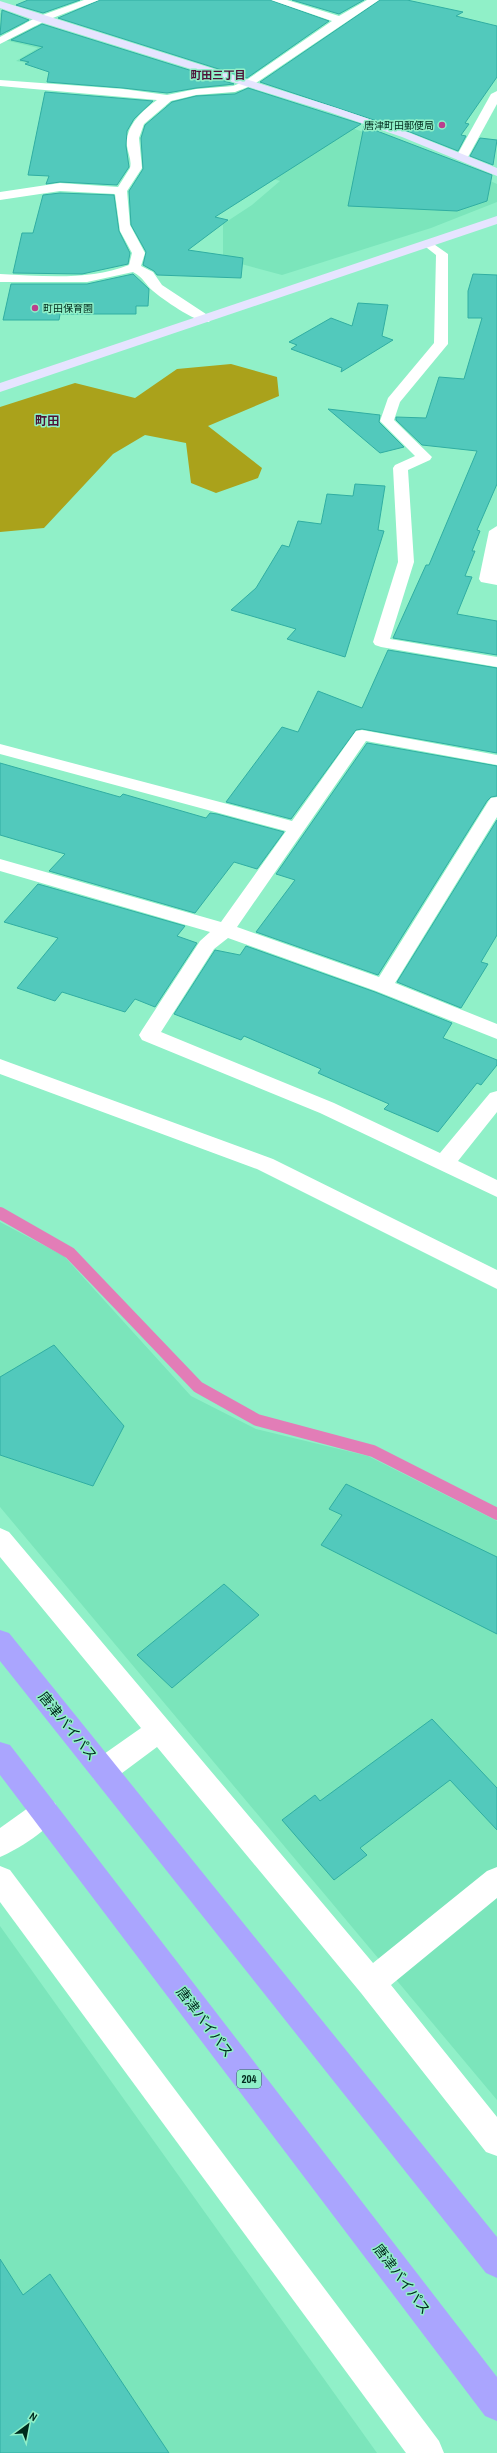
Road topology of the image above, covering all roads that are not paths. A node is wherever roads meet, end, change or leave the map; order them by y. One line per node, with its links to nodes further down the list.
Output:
1 (94, 0): 5 (street)
2 (276, 0): 6 (street)
3 (374, 0): 6 (street)
4 (0, 4): 5 (street)
5 (41, 19): 7 (street); 9 (street)
6 (340, 20): 9 (street)
7 (0, 41)
8 (0, 83): 11 (street)
9 (249, 83): 11 (street); 12 (street)
10 (497, 94): 12 (street)
11 (167, 98): 14 (street)
12 (462, 157): 13 (street)
13 (497, 172)
14 (121, 191): 15 (street); 18 (street)
15 (0, 196)
16 (497, 220): 17 (street)
17 (428, 244): 20 (street); 24 (street)
18 (134, 267): 19 (street); 20 (street)
19 (0, 278)
20 (204, 319): 21 (street)
21 (0, 388)
22 (497, 531): 23 (street)
23 (497, 580)
24 (497, 662)
25 (0, 749): 28 (street)
26 (497, 760): 28 (street)
27 (497, 802): 31 (street)
28 (297, 828): 30 (street)
29 (0, 865): 30 (street)
30 (225, 930): 31 (street); 35 (street)
31 (383, 986): 32 (street)
32 (497, 1032)
33 (0, 1066): 37 (street)
34 (497, 1098): 35 (street)
35 (444, 1163): 36 (street)
36 (497, 1189)
37 (497, 1280)
38 (0, 1539): 40 (street)
39 (0, 1641): 42 (highway, 唐津バイパス)
40 (160, 1730): 42 (street); 47 (street)
41 (0, 1754): 43 (highway, 唐津バイパス / 204)
42 (104, 1770): 49 (highway, 唐津バイパス)
43 (45, 1812): 44 (street); 50 (highway, 唐津バイパス / 204)
44 (0, 1844)
45 (0, 1880): 51 (street)
46 (497, 1880): 47 (street)
47 (371, 1983): 48 (street)
48 (497, 2141)
49 (497, 2262)
50 (497, 2404)
51 (427, 2453)

